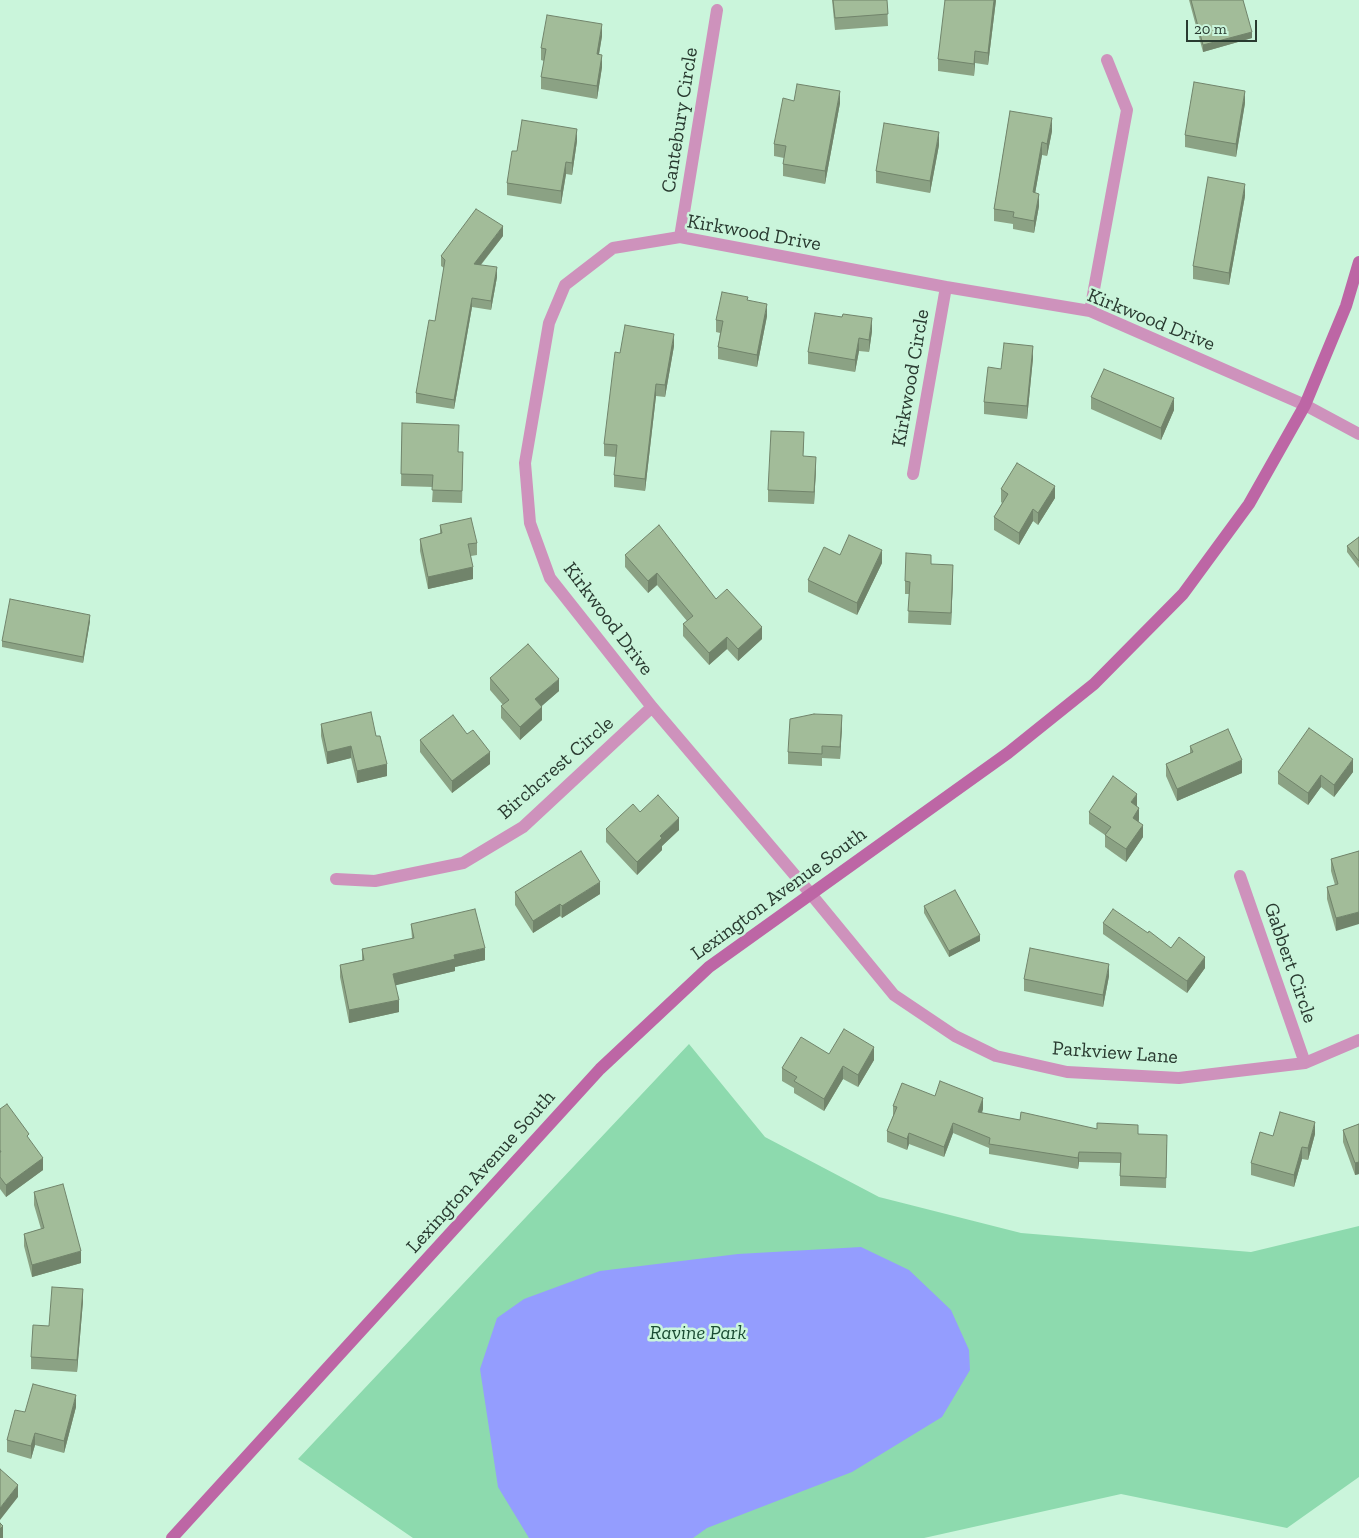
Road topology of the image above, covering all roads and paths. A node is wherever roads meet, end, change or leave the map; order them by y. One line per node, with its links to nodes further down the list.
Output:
1 (717, 10): 3 (street, Cantebury Circle)
2 (1107, 60): 6 (street)
3 (680, 237): 5 (street, Kirkwood Drive); 10 (street, Kirkwood Drive)
4 (1359, 262): 7 (street, Lexington Avenue South)
5 (946, 287): 6 (street, Kirkwood Drive); 9 (street, Kirkwood Circle)
6 (1090, 311): 7 (street, Kirkwood Drive)
7 (1305, 405): 8 (street, Kirkwood Drive); 13 (street, Lexington Avenue South)
8 (1359, 434)
9 (913, 474)
10 (652, 707): 12 (street, Birchcrest Circle); 13 (street, Kirkwood Drive)
11 (1240, 876): 15 (street, Gabbert Circle)
12 (336, 879)
13 (810, 893): 15 (street, Parkview Lane); 16 (street, Lexington Avenue South)
14 (1359, 1040): 15 (street, Parkview Lane)
15 (1305, 1063)
16 (172, 1538)

